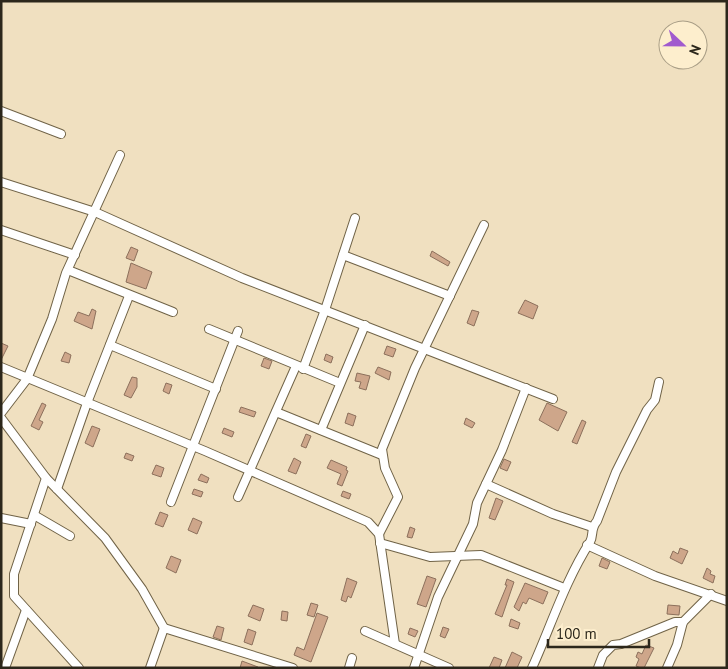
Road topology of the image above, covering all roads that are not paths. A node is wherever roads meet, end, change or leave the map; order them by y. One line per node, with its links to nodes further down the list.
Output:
1 (1, 111): 2 (street)
2 (61, 134)
3 (120, 155): 5 (street)
4 (1, 182): 5 (street)
5 (95, 212): 9 (street); 14 (street)
6 (355, 218): 10 (street)
7 (484, 225): 13 (street)
8 (1, 230): 9 (street)
9 (75, 255): 11 (street)
10 (343, 255): 13 (street); 14 (street)
11 (68, 270): 12 (street); 23 (street)
12 (129, 296): 15 (street); 19 (street)
13 (450, 296): 20 (street)
14 (325, 310): 16 (street); 22 (street)
15 (173, 312)
16 (365, 325): 20 (street); 25 (street)
17 (209, 329): 18 (street)
18 (236, 335): 22 (street); 27 (street)
19 (110, 345): 27 (street); 29 (street)
20 (424, 348): 26 (street); 35 (street)
21 (1, 367): 23 (street)
22 (300, 368): 25 (street); 30 (street)
23 (27, 379): 29 (street); 31 (street)
24 (659, 382): 45 (street)
25 (340, 383): 33 (street)
26 (526, 388): 28 (street); 38 (street)
27 (216, 389): 34 (street)
28 (553, 399)
29 (87, 403): 34 (street); 39 (street)
30 (276, 412): 33 (street); 36 (street)
31 (1, 413)
32 (1, 418): 37 (street)
33 (321, 430): 35 (street)
34 (194, 446): 36 (street); 41 (street)
35 (382, 454): 46 (street)
36 (251, 471): 40 (street); 46 (street)
37 (46, 478): 39 (street); 42 (street)
38 (486, 484): 45 (street); 50 (street)
39 (57, 488): 56 (street)
40 (238, 497)
41 (171, 502)
42 (34, 514): 44 (street); 47 (street)
43 (1, 518): 44 (street)
44 (31, 524): 54 (street)
45 (592, 527): 49 (street)
46 (379, 534): 48 (street)
47 (70, 536)
48 (380, 543): 50 (street); 58 (street)
49 (587, 545): 51 (street); 52 (street)
50 (457, 556): 51 (street); 59 (street)
51 (564, 588): 68 (street)
52 (712, 594): 53 (street); 55 (street)
53 (727, 601)
54 (26, 610): 61 (street); 62 (street)
55 (683, 622): 69 (street); 70 (street)
56 (164, 628): 63 (street); 64 (street)
57 (365, 631): 58 (street)
58 (395, 644): 59 (street)
59 (420, 655): 66 (street); 67 (street)
60 (352, 658): 65 (street)
61 (5, 668)
62 (79, 668)
63 (150, 668)
64 (293, 668)
65 (348, 668)
66 (414, 668)
67 (449, 668)
68 (532, 668)
69 (598, 668)
70 (667, 668)

